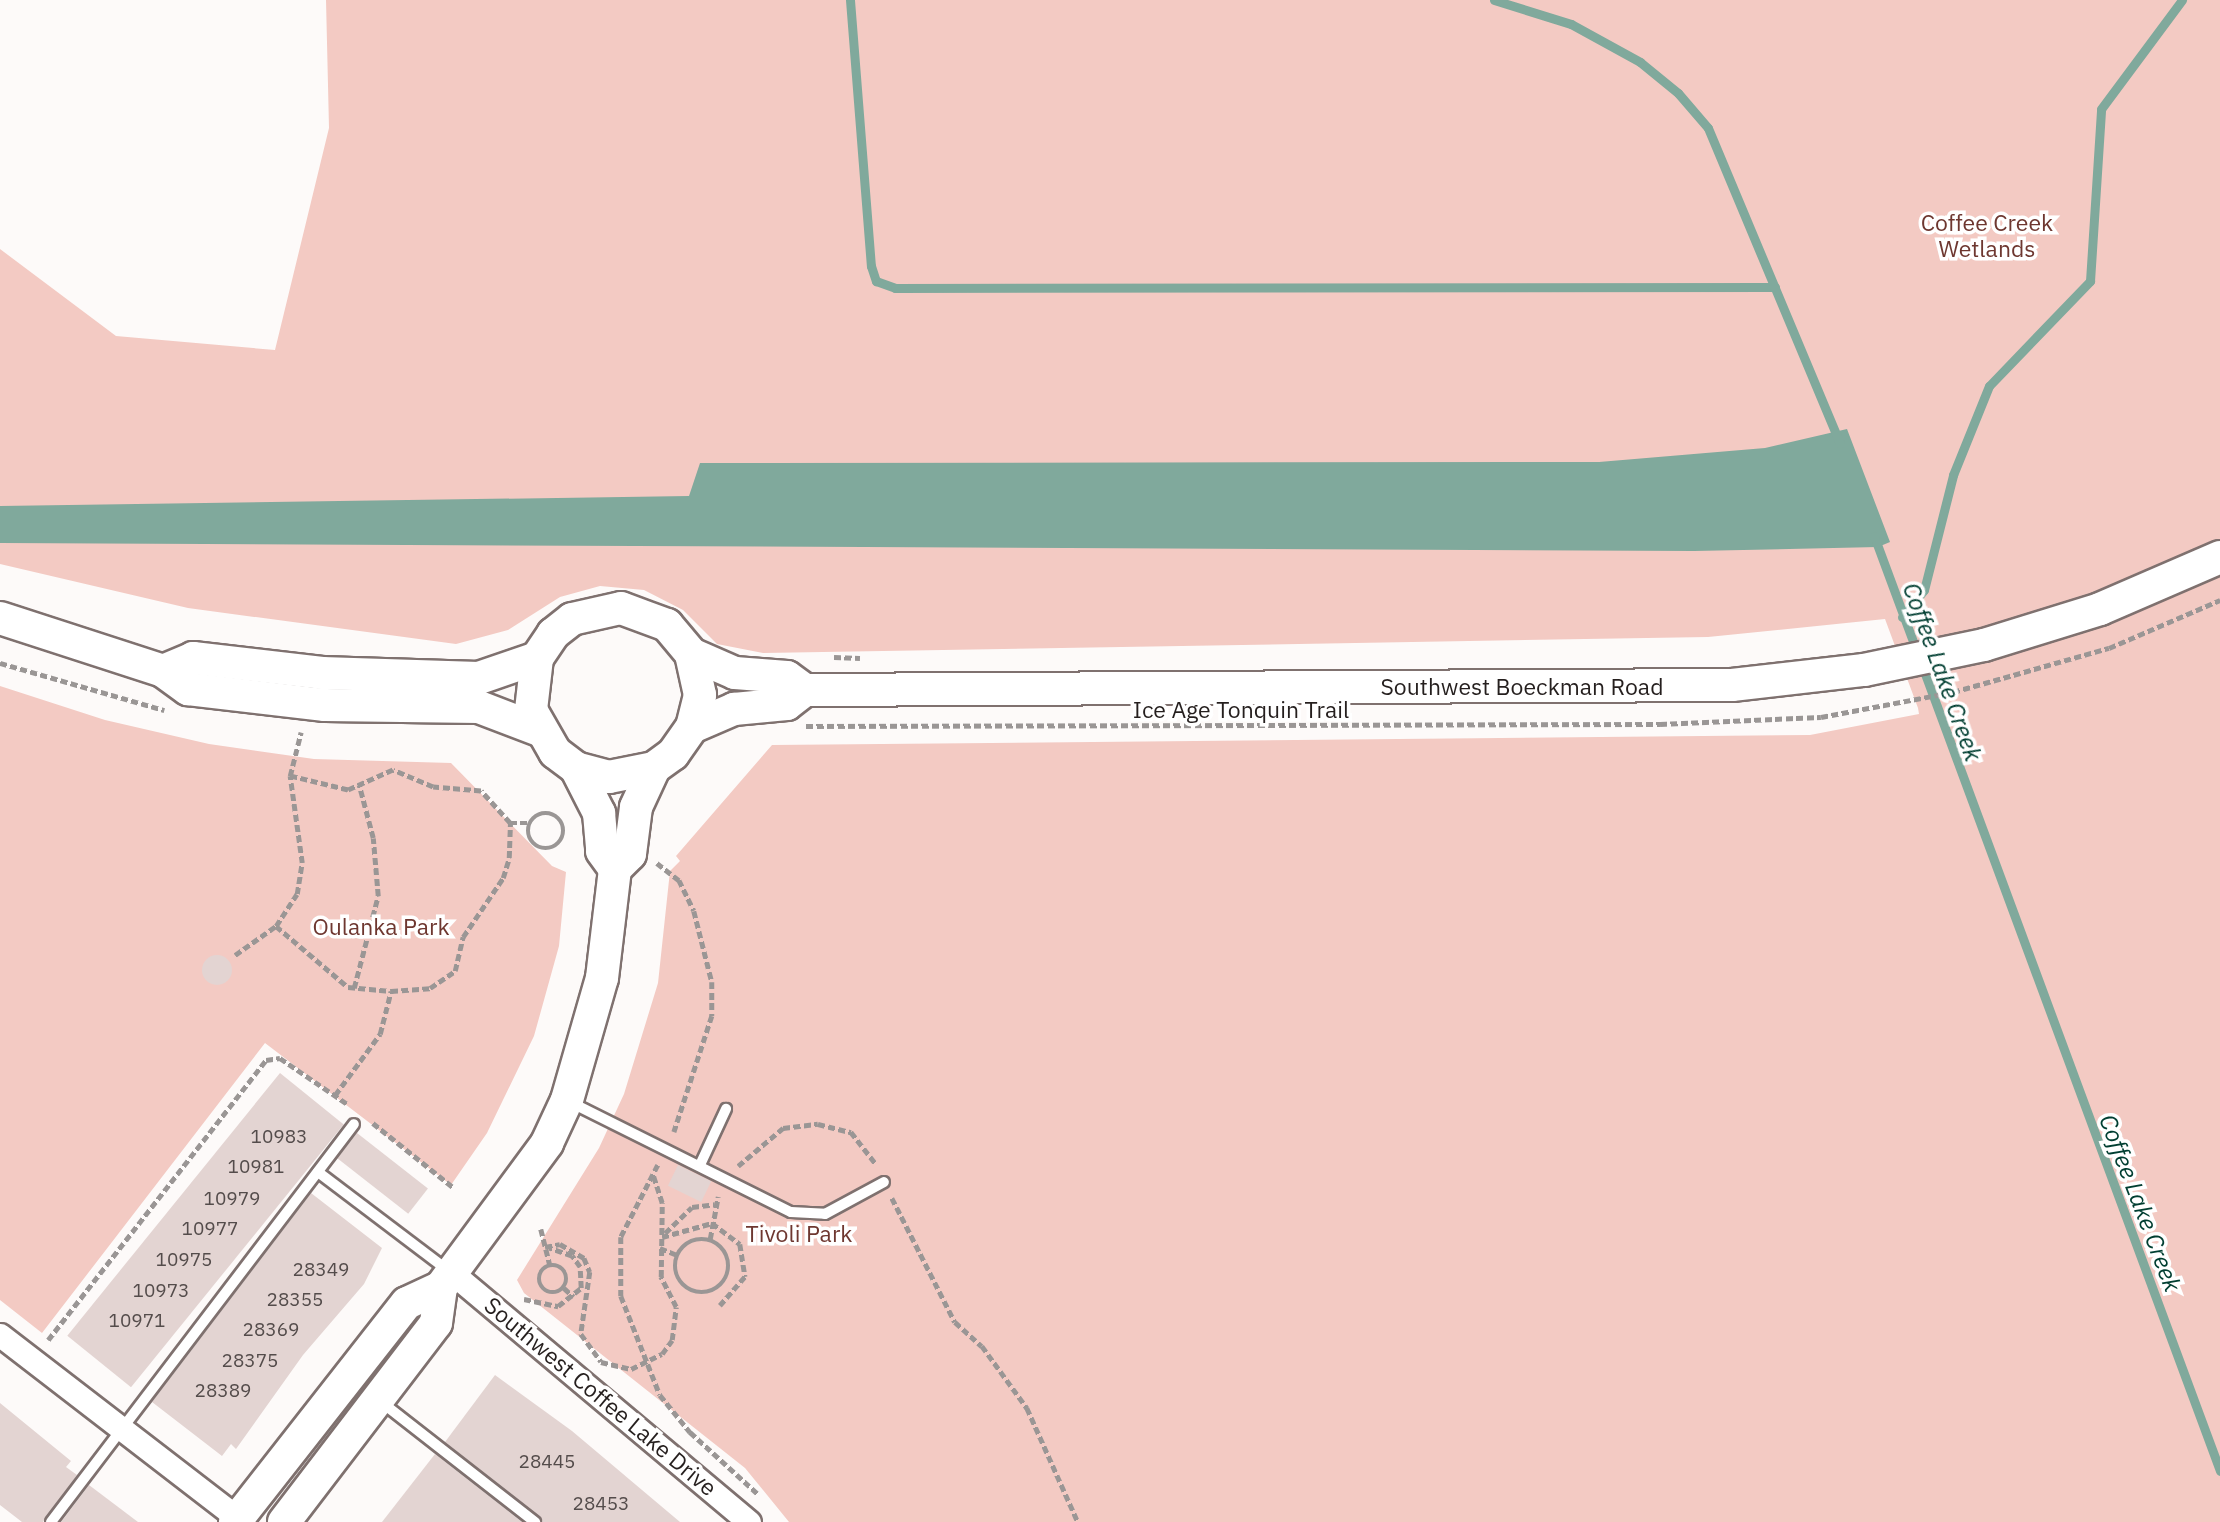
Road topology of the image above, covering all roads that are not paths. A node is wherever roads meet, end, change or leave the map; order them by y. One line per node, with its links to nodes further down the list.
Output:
1 (2220, 557): 6 (main road, Southwest Boeckman Road)
2 (0, 618): 5 (main road, Southwest Boeckman Road)
3 (691, 654): 4 (main road, Southwest Boeckman Road); 6 (main road, Southwest Boeckman Road); 7 (main road, Southwest Boeckman Road)
4 (537, 658): 5 (main road); 8 (main road, Southwest Boeckman Road)
5 (163, 671): 8 (main road, Southwest Boeckman Road)
6 (805, 690): 7 (main road, Southwest Boeckman Road)
7 (692, 727): 10 (main road, Southwest Boeckman Road)
8 (539, 730): 9 (main road, Southwest Boeckman Road)
9 (576, 768): 10 (main road); 11 (main road)
10 (654, 768): 11 (main road)
11 (615, 869): 12 (main road)
12 (568, 1100): 15 (lane); 18 (main road)
13 (726, 1109): 15 (lane)
14 (354, 1124): 16 (lane)
15 (699, 1165): 17 (lane)
16 (318, 1172): 18 (lane); 21 (lane)
17 (884, 1182)
18 (446, 1280): 20 (main road); 22 (main road); 26 (street, Southwest Coffee Lake Drive)
19 (0, 1335): 21 (street)
20 (378, 1399): 24 (main road); 25 (lane)
21 (121, 1429): 22 (street); 23 (lane)
22 (239, 1521)
23 (51, 1522)
24 (284, 1522)
25 (535, 1522)
26 (749, 1522)

